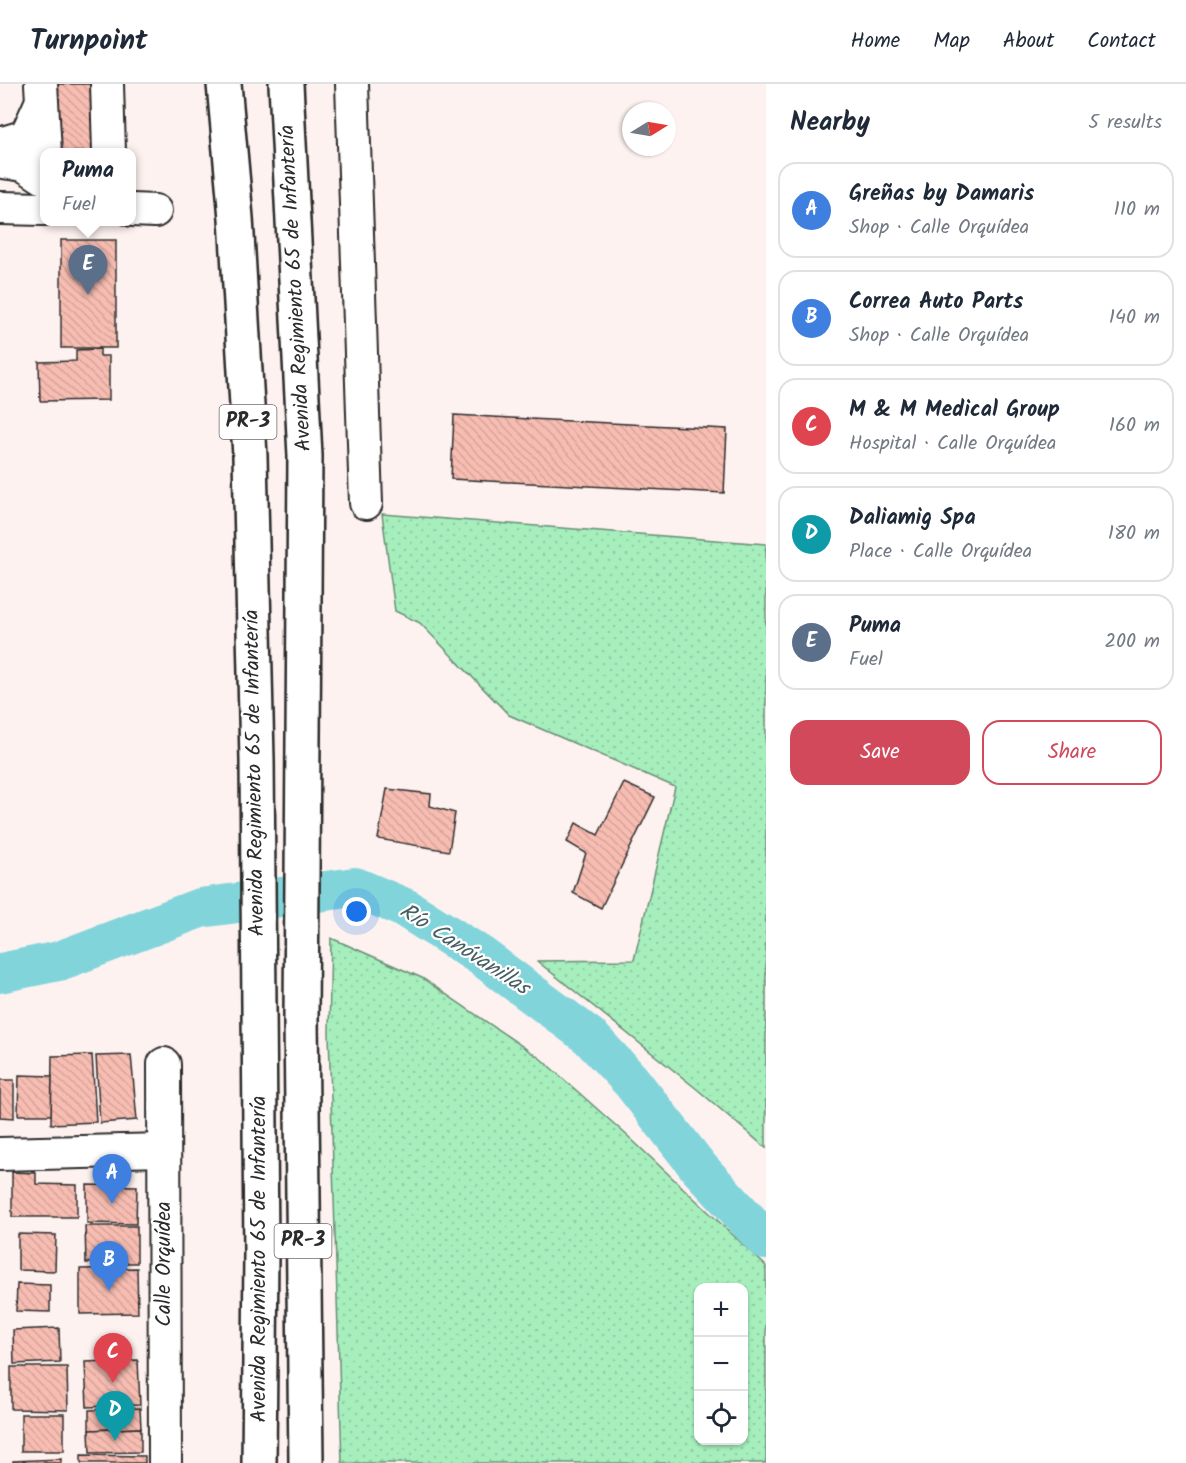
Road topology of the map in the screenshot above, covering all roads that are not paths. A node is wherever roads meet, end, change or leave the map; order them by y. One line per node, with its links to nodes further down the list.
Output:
1 (107, 84): 9 (street)
2 (118, 84): 10 (street)
3 (224, 84): 20 (main road, Avenida Regimiento 65 de Infantería / PR-3)
4 (286, 84): 21 (main road, Avenida Regimiento 65 de Infantería / PR-3)
5 (352, 84): 15 (street)
6 (41, 93): 7 (street); 8 (street)
7 (0, 146)
8 (45, 148)
9 (109, 148)
10 (120, 148)
11 (0, 160): 12 (street)
12 (40, 175)
13 (0, 208): 14 (street)
14 (40, 209)
15 (366, 503)
16 (164, 1064): 17 (street, Calle Orquídea)
17 (164, 1150): 18 (street); 19 (street, Calle Orquídea)
18 (0, 1154)
19 (165, 1463)
20 (259, 1463)
21 (306, 1463)

